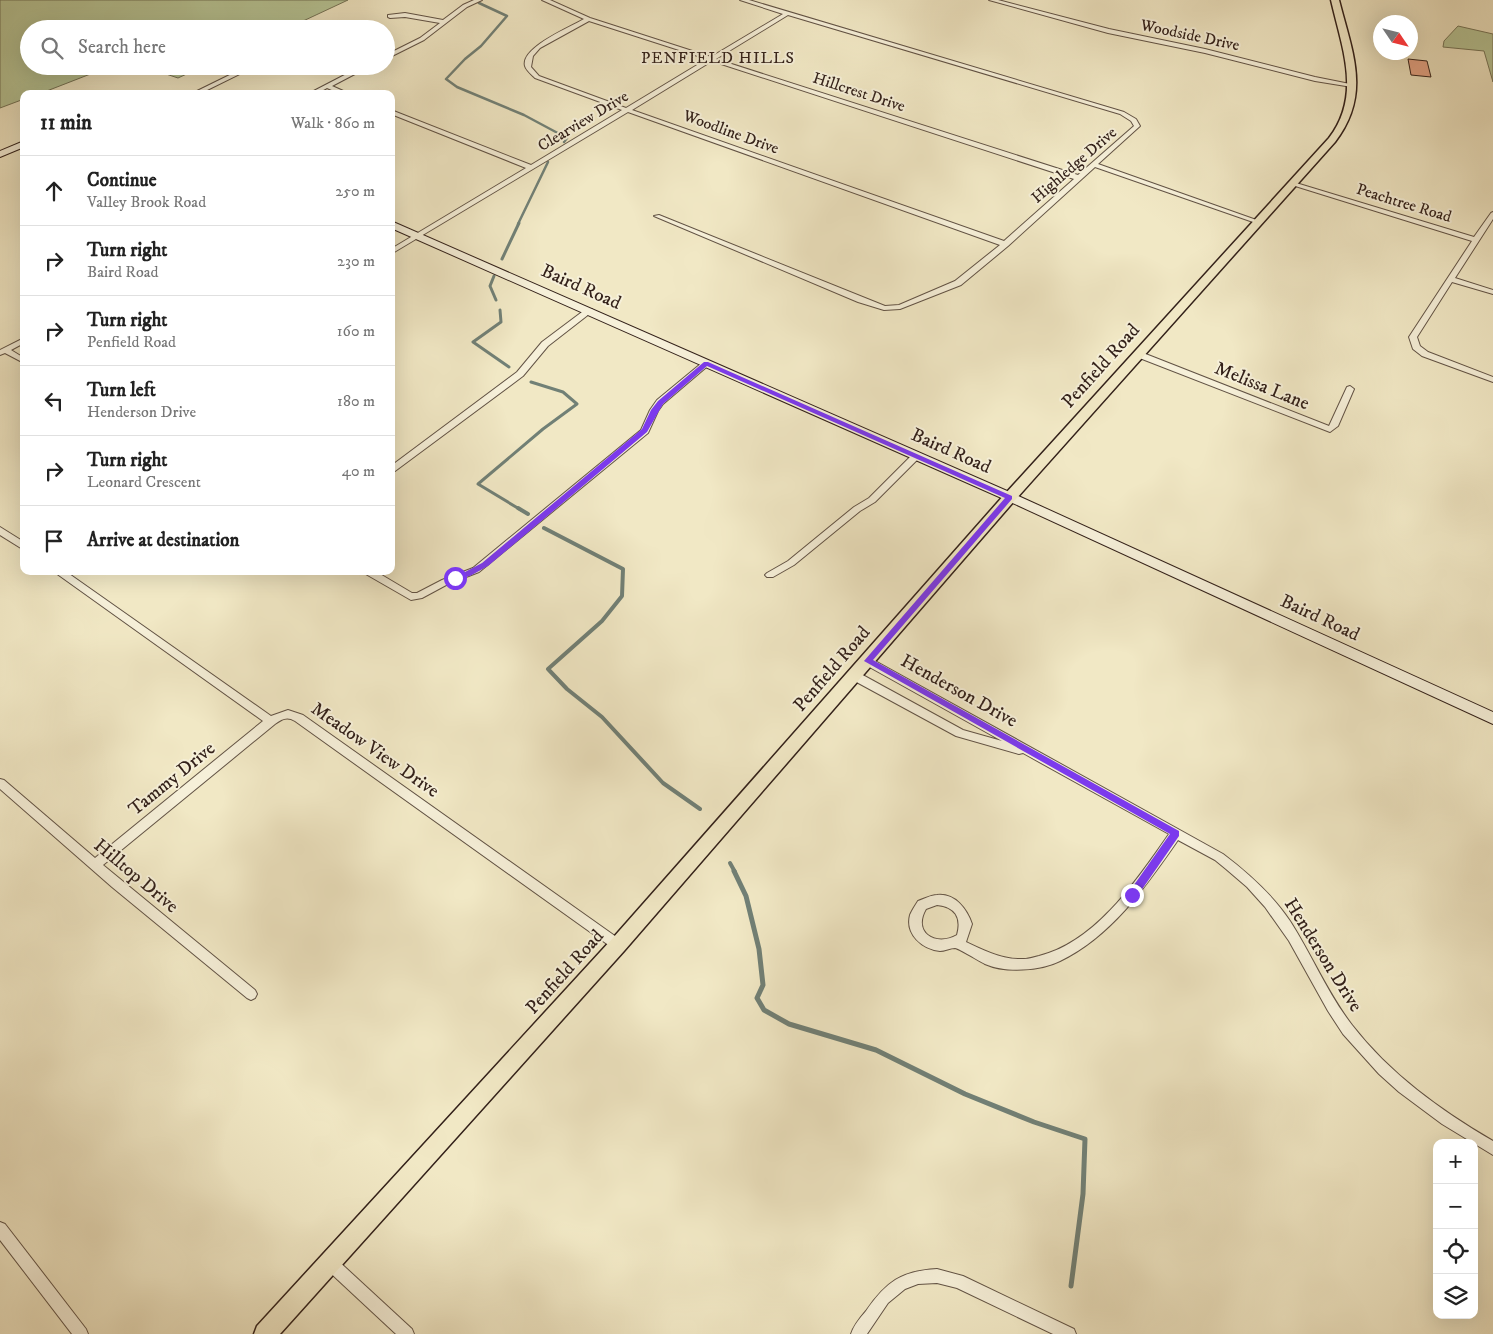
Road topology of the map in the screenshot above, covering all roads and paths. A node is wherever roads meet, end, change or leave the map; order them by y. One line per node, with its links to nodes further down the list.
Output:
1 (479, 0): 9 (street)
2 (545, 0): 8 (street, Hillcrest Drive)
3 (743, 0): 6 (street, Highledge Drive)
4 (992, 0): 14 (street, Woodside Drive)
5 (1335, 0): 14 (main road, Penfield Road)
6 (788, 14): 11 (street, Clearview Drive); 23 (street, Highledge Drive)
7 (390, 16): 9 (street)
8 (588, 19): 11 (street, Hillcrest Drive); 19 (street, Woodline Drive)
9 (446, 22): 10 (street)
10 (395, 52)
11 (712, 59): 19 (street, Clearview Drive); 25 (street, Hillcrest Drive)
12 (234, 75): 16 (street)
13 (349, 75): 15 (street)
14 (1352, 85): 26 (main road, Penfield Road)
15 (327, 86): 17 (street); 18 (street)
16 (202, 90)
17 (319, 90)
18 (337, 90)
19 (628, 110): 24 (street, Clearview Drive); 33 (street, Woodline Drive)
20 (395, 114): 24 (street)
21 (20, 146): 22 (street)
22 (0, 154)
23 (1094, 165): 25 (street, Highledge Drive); 29 (street)
24 (532, 168): 31 (street, Clearview Drive)
25 (1079, 178): 33 (street, Highledge Drive)
26 (1294, 184): 29 (main road, Penfield Road); 32 (street, Peachtree Road)
27 (1493, 214): 32 (street)
28 (657, 216): 33 (street, Highledge Drive)
29 (1258, 222): 40 (main road, Penfield Road)
30 (395, 226): 31 (street, Baird Road)
31 (418, 236): 34 (street, Clearview Drive); 37 (street, Baird Road)
32 (1476, 240): 35 (street)
33 (1005, 244)
34 (395, 250)
35 (1450, 279): 36 (street); 43 (street)
36 (1493, 292)
37 (589, 311): 42 (street, Baird Road); 46 (street)
38 (20, 342): 39 (street)
39 (3, 351): 41 (street)
40 (1140, 355): 44 (street, Melissa Lane); 47 (main road, Penfield Road)
41 (20, 359)
42 (706, 364): 45 (street, Baird Road); 51 (street)
43 (1493, 380)
44 (1350, 389)
45 (916, 456): 47 (street, Baird Road); 52 (street)
46 (395, 467)
47 (1010, 498): 53 (main road, Penfield Road); 55 (street, Baird Road)
48 (0, 530): 49 (street)
49 (20, 544)
50 (64, 575): 56 (street)
51 (374, 575)
52 (770, 575)
53 (868, 661): 54 (main road, Penfield Road); 57 (street, Henderson Drive)
54 (854, 676): 57 (street, Henderson Drive); 62 (main road, Penfield Road)
55 (1493, 718)
56 (271, 721): 60 (street, Tammy Drive); 62 (street, Meadow View Drive)
57 (1032, 753): 59 (street, Henderson Drive)
58 (0, 783): 60 (street, Hilltop Drive)
59 (1176, 833): 61 (street); 64 (street, Henderson Drive)
60 (95, 864): 63 (street, Hilltop Drive)
61 (956, 943): 61 (street)
62 (618, 945): 66 (main road, Penfield Road)
63 (251, 994)
64 (1493, 1148)
65 (0, 1229): 67 (street)
66 (329, 1262): 68 (main road, Penfield Road); 69 (street)
67 (81, 1334)
68 (265, 1334)
69 (407, 1334)
70 (858, 1334): 71 (street)
71 (1070, 1334)

